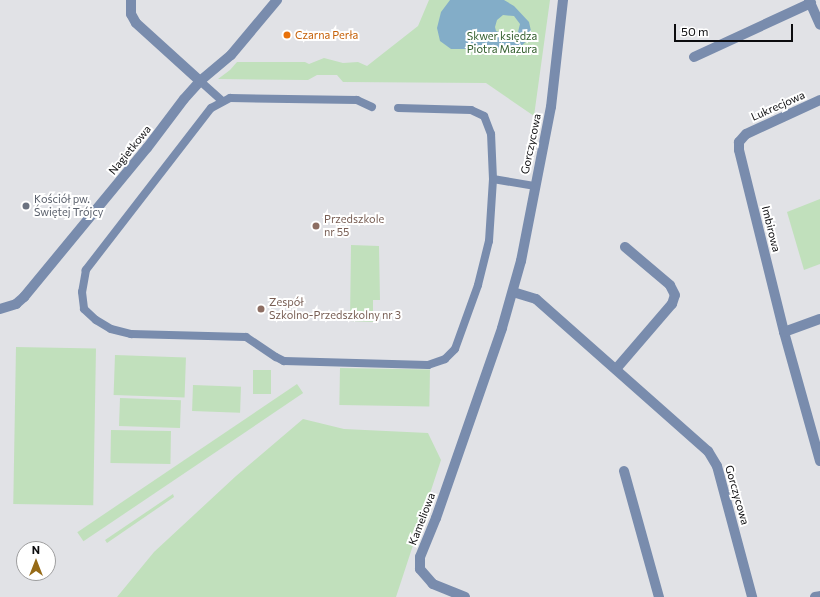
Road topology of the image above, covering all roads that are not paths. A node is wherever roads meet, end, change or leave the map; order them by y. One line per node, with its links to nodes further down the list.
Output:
1 (131, 0): 7 (street)
2 (277, 0): 7 (street)
3 (563, 0): 14 (street, Gorczycowa)
4 (810, 2): 5 (street); 6 (street)
5 (820, 25)
6 (694, 57)
7 (200, 81): 9 (lane); 17 (street, Nagietkowa)
8 (820, 100): 12 (street, Lukrecjowa)
9 (222, 101): 10 (lane); 13 (lane)
10 (372, 107)
11 (398, 108): 13 (lane)
12 (746, 134): 19 (street, Imbirowa)
13 (493, 179): 14 (lane)
14 (535, 186): 16 (street, Gorczycowa)
15 (625, 247): 20 (street)
16 (513, 292): 20 (street, Gorczycowa); 21 (street, Gorczycowa)
17 (0, 309)
18 (820, 319): 19 (street)
19 (784, 332): 22 (street, Imbirowa)
20 (616, 369): 27 (street, Gorczycowa)
21 (467, 428): 25 (street, Kameliowa)
22 (820, 461)
23 (624, 471): 26 (street)
24 (820, 596): 28 (street)
25 (464, 597)
26 (659, 597)
27 (752, 597)
28 (815, 597)

